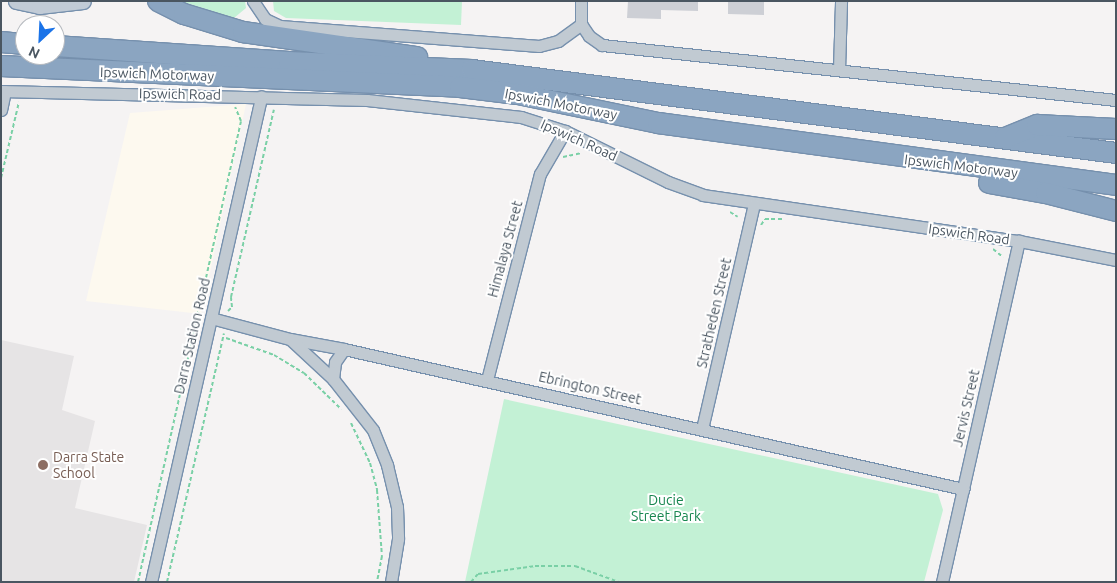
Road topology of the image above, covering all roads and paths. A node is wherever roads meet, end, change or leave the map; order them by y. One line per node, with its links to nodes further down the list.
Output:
1 (16, 1): 2 (main road)
2 (82, 1)
3 (158, 1): 12 (highway)
4 (253, 1): 7 (street)
5 (581, 1): 7 (street)
6 (841, 1): 13 (street)
7 (581, 24): 13 (street)
8 (1, 42): 9 (highway)
9 (15, 43)
10 (65, 47): 12 (highway, Ipswich Motorway)
11 (1, 66): 25 (highway, Ipswich Motorway)
12 (472, 70): 23 (highway, Ipswich Motorway)
13 (839, 70): 17 (street)
14 (3, 91): 15 (street, Ipswich Road); 20 (street)
15 (261, 96): 22 (street, Ipswich Road); 32 (street, Darra Station Road)
16 (26, 100): 26 (path)
17 (1116, 100)
18 (229, 105): 44 (path)
19 (279, 107): 33 (path)
20 (1, 110)
21 (1116, 130): 23 (highway)
22 (565, 131): 28 (street, Ipswich Road); 38 (street, Himalaya Street)
23 (1003, 139): 24 (highway, Ipswich Motorway)
24 (1116, 153)
25 (896, 158): 27 (highway, Ipswich Motorway); 29 (highway)
26 (1, 178)
27 (1116, 185)
28 (754, 204): 30 (street, Ipswich Road); 41 (street, Stratheden Street)
29 (1116, 211)
30 (1019, 241): 31 (street, Ipswich Road); 42 (street, Jervis Street)
31 (1116, 260)
32 (211, 318): 33 (street, Ebrington Street); 45 (street, Darra Station Road)
33 (226, 322): 34 (path); 35 (street, Ebrington Street)
34 (225, 337): 39 (path); 46 (path)
35 (290, 339): 36 (street, Ebrington Street); 37 (street)
36 (344, 349): 37 (street); 38 (street, Ebrington Street)
37 (333, 379): 43 (street)
38 (487, 380): 41 (street, Ebrington Street)
39 (343, 412)
40 (349, 419): 47 (path)
41 (702, 429): 42 (street, Ebrington Street)
42 (963, 488): 50 (street, Jervis Street)
43 (394, 581)
44 (138, 582)
45 (151, 582)
46 (167, 582)
47 (377, 582)
48 (471, 582): 49 (path)
49 (619, 582)
50 (942, 582)

